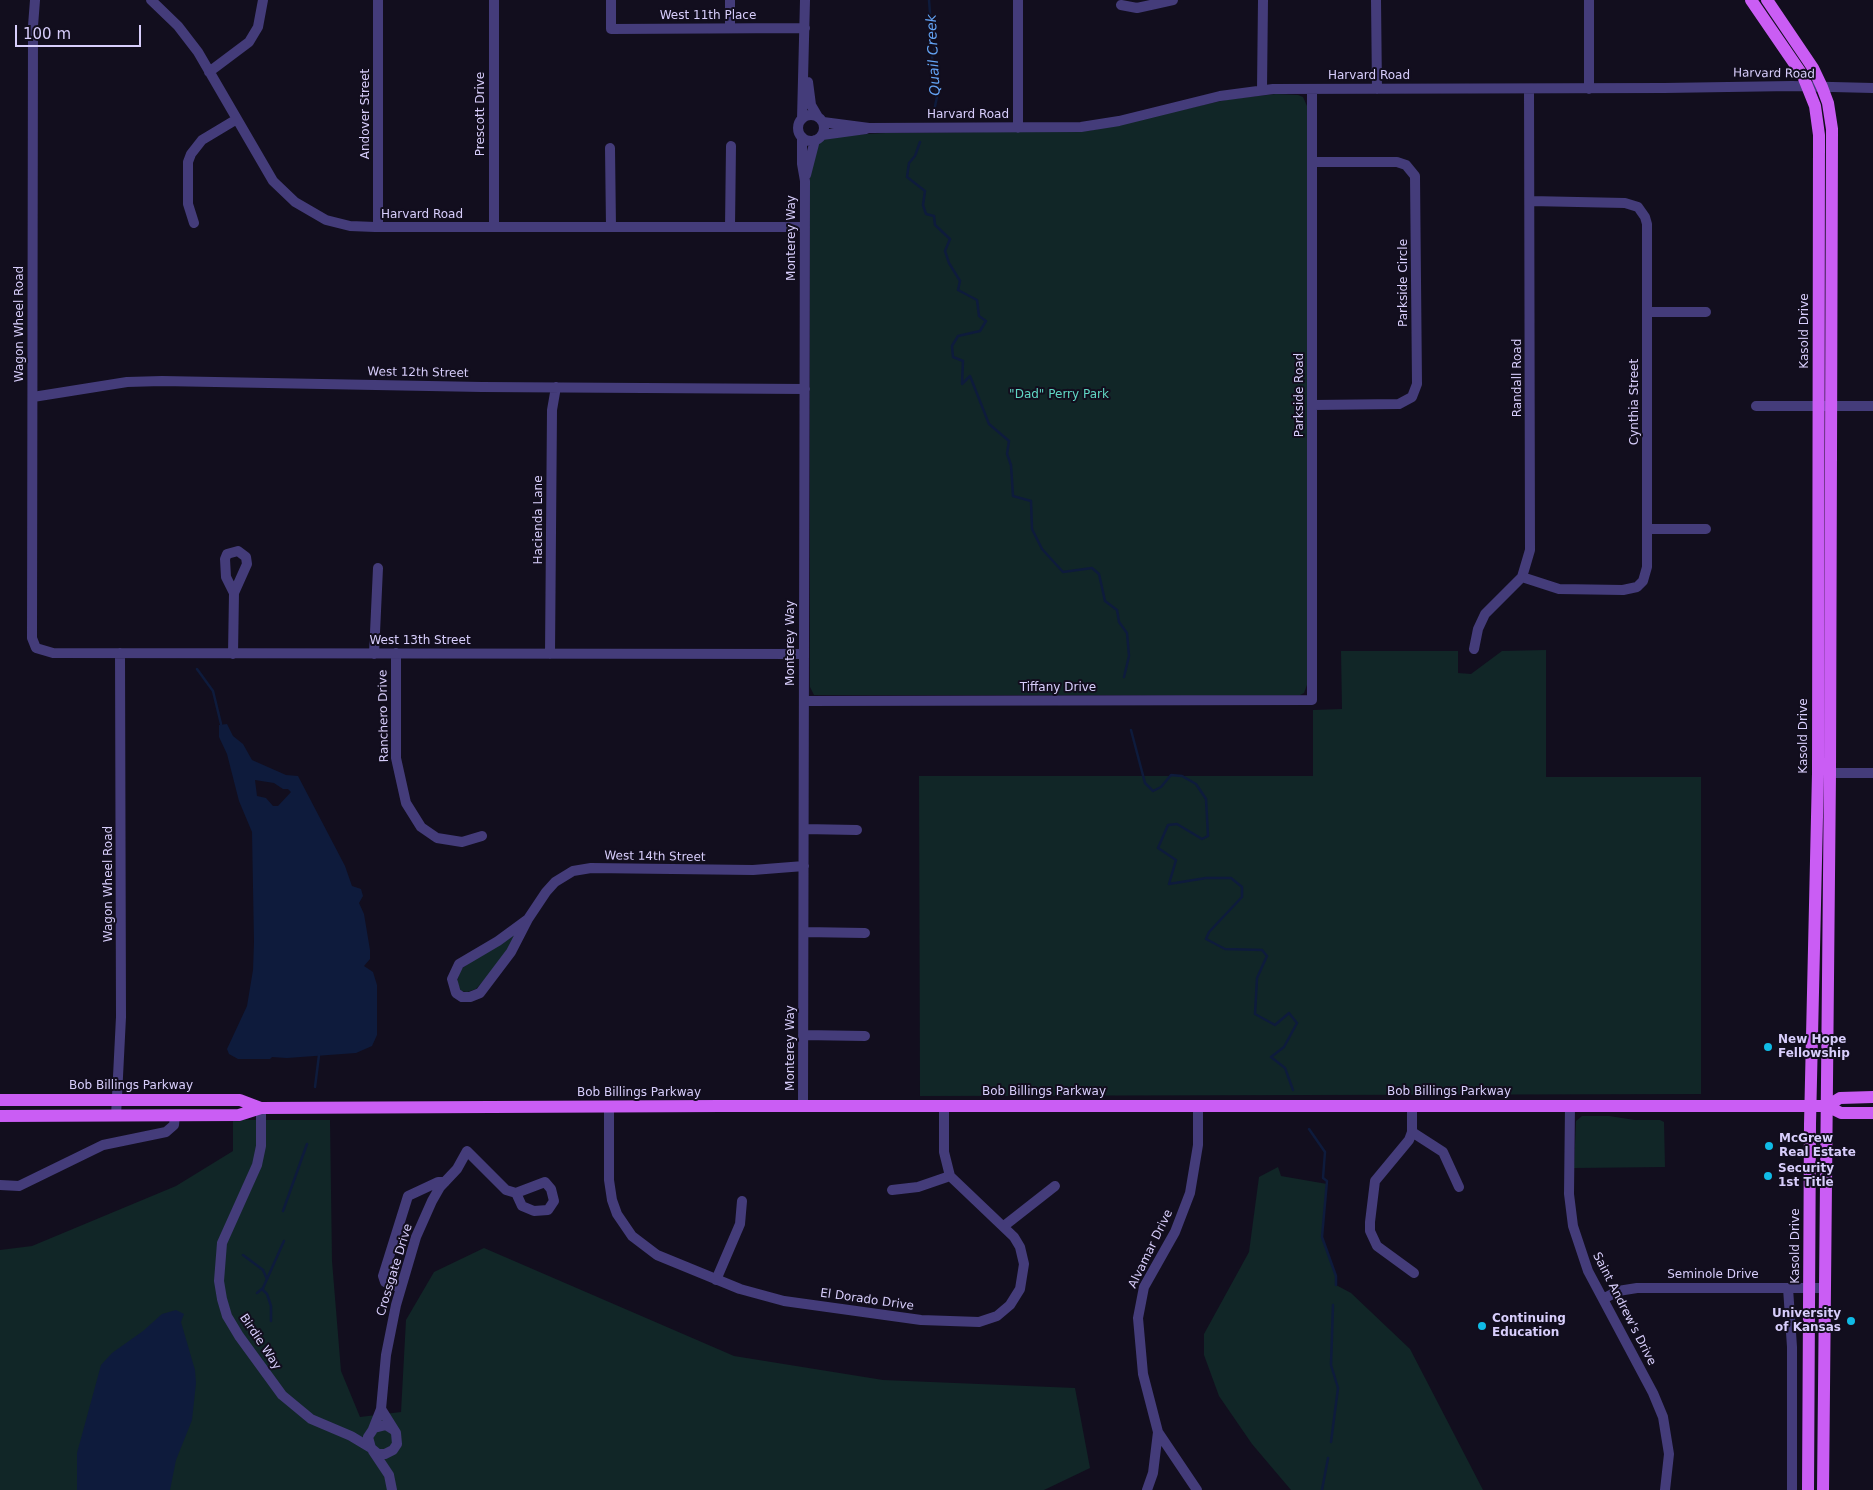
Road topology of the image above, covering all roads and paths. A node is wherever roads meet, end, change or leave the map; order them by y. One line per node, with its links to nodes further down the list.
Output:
1 (35, 0): 51 (street, Wagon Wheel Road)
2 (151, 0): 19 (street, Harvard Road)
3 (263, 0): 19 (street)
4 (378, 0): 42 (street, Andover Street)
5 (494, 0): 43 (street, Prescott Drive)
6 (611, 0): 17 (street, West 11th Place)
7 (730, 0): 17 (street)
8 (805, 0): 18 (street)
9 (1018, 0): 33 (street)
10 (1173, 0): 16 (street)
11 (1263, 0): 28 (street)
12 (1376, 0): 25 (street)
13 (1589, 0): 27 (street)
14 (1751, 0): 21 (main road, Kasold Drive)
15 (1767, 0): 22 (main road, Kasold Drive)
16 (1121, 5)
17 (730, 28): 18 (street, West 11th Place)
18 (805, 28): 20 (street)
19 (209, 72): 29 (street, Harvard Road)
20 (805, 73): 30 (street); 31 (street)
21 (1807, 86): 22 (street, Harvard Road); 27 (street, Harvard Road); 54 (main road, Kasold Drive)
22 (1822, 87): 23 (street, Harvard Road); 54 (main road, Kasold Drive)
23 (1873, 88)
24 (1312, 89): 25 (street, Harvard Road); 28 (street, Harvard Road); 38 (street, Parkside Road)
25 (1377, 89): 26 (street, Harvard Road)
26 (1529, 89): 27 (street, Harvard Road); 40 (street, Randall Road)
27 (1589, 89)
28 (1262, 90): 33 (street, Harvard Road)
29 (236, 119): 41 (street); 42 (street, Harvard Road)
30 (802, 119): 31 (street); 34 (street)
31 (820, 119): 32 (street, Harvard Road); 35 (street)
32 (869, 128): 33 (street, Harvard Road); 35 (street, Harvard Road)
33 (1018, 128)
34 (802, 137): 35 (street); 39 (street, Monterey Way)
35 (819, 138): 39 (street, Monterey Way)
36 (731, 146): 45 (street)
37 (610, 148): 44 (street)
38 (1312, 162): 52 (street, Parkside Road); 52 (street, Parkside Circle)
39 (805, 181): 46 (street, Monterey Way)
40 (1530, 201): 47 (street, Cynthia Street); 59 (street, Randall Road)
41 (194, 223)
42 (378, 227): 43 (street, Harvard Road)
43 (494, 227): 44 (street, Harvard Road)
44 (610, 227): 45 (street, Harvard Road)
45 (730, 227): 46 (street, Harvard Road)
46 (805, 227): 50 (street, Monterey Way)
47 (1647, 312): 48 (street); 56 (street, Cynthia Street)
48 (1706, 312)
49 (556, 387): 50 (street, West 12th Street); 51 (street, West 12th Street); 67 (street, Hacienda Lane)
50 (805, 388): 68 (street, Monterey Way)
51 (33, 397): 61 (street, Wagon Wheel Road)
52 (1313, 405): 69 (street, Parkside Road)
53 (1756, 406): 54 (street)
54 (1825, 406): 55 (street); 71 (main road, Kasold Drive)
55 (1873, 406)
56 (1647, 529): 57 (street); 59 (street, Cynthia Street)
57 (1706, 529)
58 (378, 568): 65 (street)
59 (1522, 577): 62 (street, Randall Road)
60 (234, 593): 64 (street)
61 (36, 648): 63 (street, West 13th Street)
62 (1474, 649)
63 (120, 653): 64 (street, West 13th Street); 84 (street, Wagon Wheel Road)
64 (233, 654): 65 (street, West 13th Street)
65 (374, 654): 66 (street, West 13th Street)
66 (396, 654): 67 (street, West 13th Street); 75 (street, Ranchero Drive)
67 (550, 654): 68 (street, West 13th Street)
68 (804, 654): 70 (street, Monterey Way)
69 (1312, 700): 70 (street, Tiffany Drive)
70 (804, 701): 73 (street, Monterey Way)
71 (1824, 773): 72 (street); 90 (main road, Kasold Drive); 91 (main road, Kasold Drive)
72 (1873, 773)
73 (804, 829): 74 (street); 76 (street, Monterey Way)
74 (857, 830)
75 (482, 836)
76 (804, 866): 77 (street, West 14th Street); 78 (street, Monterey Way)
77 (528, 919): 77 (street, West 14th Street)
78 (804, 932): 79 (street); 80 (street, Monterey Way)
79 (865, 933)
80 (803, 1035): 81 (street); 85 (street, Monterey Way)
81 (865, 1036)
82 (1873, 1097): 91 (main road, Bob Billings Parkway)
83 (0, 1100): 84 (main road, Bob Billings Parkway)
84 (116, 1100): 93 (main road, Bob Billings Parkway); 97 (street, Wagon Wheel Road)
85 (803, 1106): 86 (main road, Bob Billings Parkway); 92 (main road, Bob Billings Parkway)
86 (944, 1106): 87 (main road, Bob Billings Parkway); 99 (street)
87 (1198, 1106): 88 (main road, Bob Billings Parkway); 118 (street, Alvamar Drive)
88 (1412, 1106): 89 (main road, Bob Billings Parkway); 98 (street)
89 (1570, 1106): 90 (main road, Bob Billings Parkway); 114 (street, Saint Andrew's Drive)
90 (1810, 1106): 91 (main road, Bob Billings Parkway); 112 (main road, Kasold Drive)
91 (1826, 1106): 94 (main road, Bob Billings Parkway); 113 (main road, Kasold Drive)
92 (609, 1107): 93 (main road, Bob Billings Parkway); 109 (street, El Dorado Drive)
93 (261, 1108): 95 (main road, Bob Billings Parkway); 119 (street, Birdie Way)
94 (1873, 1113)
95 (175, 1115): 97 (main road, Bob Billings Parkway); 101 (street)
96 (0, 1116): 97 (main road, Bob Billings Parkway)
97 (116, 1116)
98 (1412, 1132): 103 (street); 108 (street)
99 (950, 1176): 104 (street); 107 (street, El Dorado Drive)
100 (445, 1182): 105 (street, Crossgate Drive); 110 (street, Crossgate Drive); 110 (street)
101 (0, 1185)
102 (1055, 1186): 107 (street)
103 (1459, 1187)
104 (892, 1190)
105 (516, 1193)
106 (742, 1202): 109 (street)
107 (1004, 1226): 109 (street, El Dorado Drive)
108 (1414, 1274)
109 (716, 1280)
110 (400, 1288): 115 (street, Crossgate Drive)
111 (1788, 1288): 112 (street, Seminole Drive); 114 (street, Seminole Drive); 127 (street)
112 (1809, 1288): 113 (street, Seminole Drive); 128 (main road, Kasold Drive)
113 (1824, 1288): 129 (main road, Kasold Drive)
114 (1603, 1299): 126 (street, Saint Andrew's Drive)
115 (381, 1409): 116 (street, Crossgate Drive); 117 (street)
116 (372, 1430): 117 (street); 119 (street); 121 (street)
117 (394, 1430): 120 (street)
118 (1158, 1432): 124 (street, Alvamar Drive); 125 (street, Alvamar Drive)
119 (351, 1436): 121 (street, Birdie Way)
120 (396, 1447): 121 (street); 122 (street)
121 (371, 1449): 122 (street)
122 (389, 1475): 123 (street)
123 (392, 1490)
124 (1147, 1490)
125 (1197, 1490)
126 (1665, 1490)
127 (1792, 1490)
128 (1808, 1490)
129 (1823, 1490)

